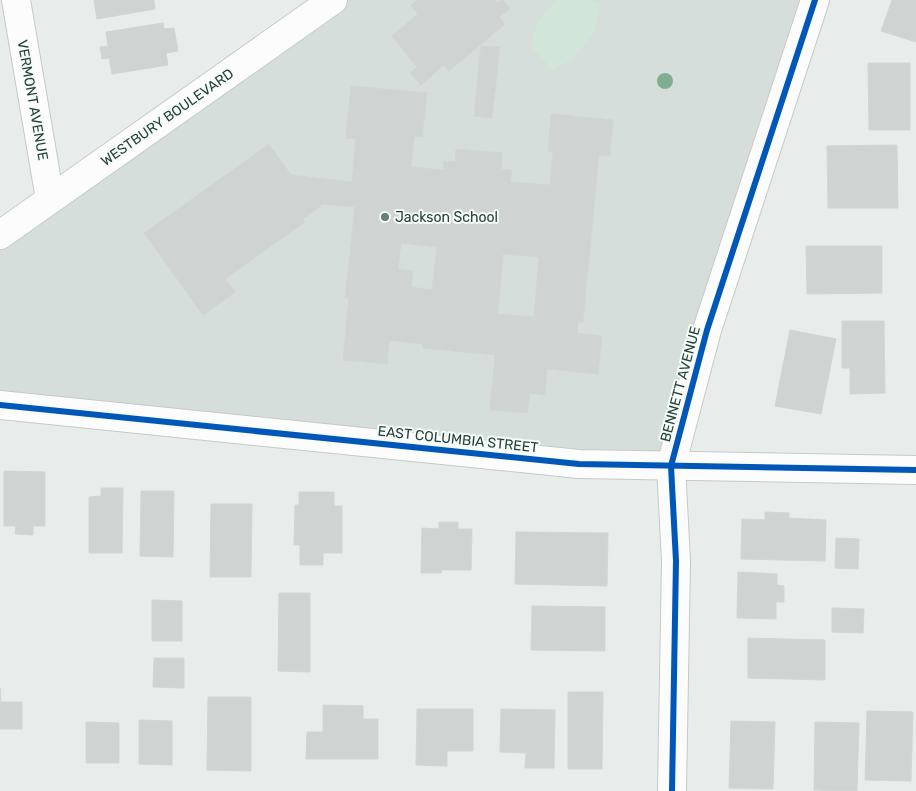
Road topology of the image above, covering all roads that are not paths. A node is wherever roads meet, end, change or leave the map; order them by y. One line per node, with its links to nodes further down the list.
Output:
1 (16, 0): 4 (street, VERMONT AVENUE)
2 (333, 0): 4 (street, WESTBURY BOULEVARD)
3 (815, 0): 7 (street, BENNETT AVENUE)
4 (50, 200): 5 (street, WESTBURY BOULEVARD)
5 (0, 235)
6 (0, 405): 7 (street, EAST COLUMBIA STREET)
7 (671, 466): 8 (street, EAST COLUMBIA STREET); 9 (street, BENNETT AVENUE)
8 (916, 470)
9 (672, 791)

